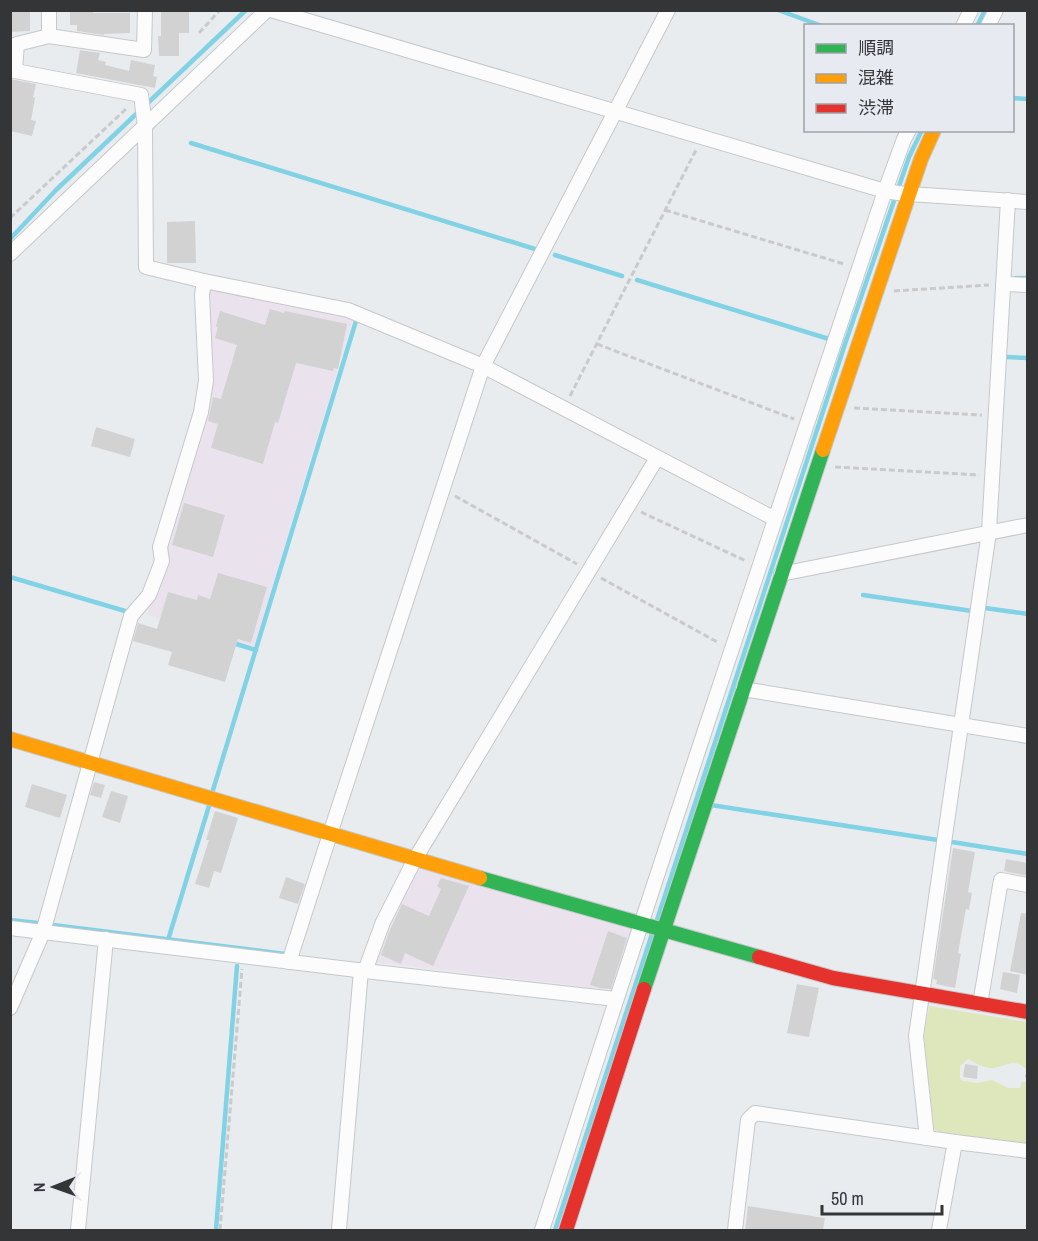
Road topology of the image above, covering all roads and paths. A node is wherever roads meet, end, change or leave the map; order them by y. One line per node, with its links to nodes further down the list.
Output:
1 (49, 10): 11 (street)
2 (145, 10): 11 (street)
3 (220, 10): 10 (path)
4 (269, 10): 14 (street); 15 (street)
5 (668, 10): 14 (street)
6 (971, 10): 8 (street)
7 (996, 10): 9 (street)
8 (964, 24)
9 (989, 24)
10 (199, 33)
11 (49, 36): 12 (street)
12 (13, 70): 13 (street)
13 (141, 95): 15 (street); 24 (path)
14 (616, 112): 18 (street); 32 (street)
15 (145, 123): 25 (street); 27 (street)
16 (908, 132): 19 (street)
17 (933, 132): 20 (street)
18 (702, 138): 19 (street); 23 (path)
19 (887, 192): 20 (street); 26 (street)
20 (907, 194): 21 (street); 30 (street)
21 (1008, 200): 22 (street); 28 (street)
22 (1028, 202)
23 (665, 210): 26 (path); 31 (path)
24 (10, 218)
25 (10, 254)
26 (859, 269): 36 (street)
27 (204, 280): 32 (street); 50 (street)
28 (1003, 284): 29 (street); 30 (path); 35 (street)
29 (1028, 285)
30 (876, 292): 33 (street)
31 (597, 344): 34 (path); 36 (path)
32 (483, 366): 34 (street); 51 (street)
33 (837, 407): 35 (path); 38 (street)
34 (564, 409): 37 (street)
35 (996, 416): 39 (street)
36 (807, 424): 41 (street)
37 (657, 458): 40 (street); 41 (street)
38 (818, 466): 39 (path); 45 (street)
39 (992, 476): 43 (street)
40 (628, 506): 44 (path); 52 (street)
41 (774, 519): 44 (street)
42 (1028, 525): 43 (street)
43 (989, 532): 45 (street); 47 (street)
44 (760, 567): 45 (street); 54 (street)
45 (779, 574): 46 (street)
46 (743, 689): 47 (street); 56 (street)
47 (961, 726): 48 (street); 62 (street)
48 (1028, 736)
49 (10, 739): 50 (street)
50 (91, 763): 51 (street); 57 (street)
51 (330, 834): 52 (street); 60 (street)
52 (415, 859): 54 (street); 61 (street)
53 (1028, 885): 64 (street)
54 (643, 924): 56 (street); 63 (street)
55 (10, 928): 57 (street)
56 (661, 930): 62 (street); 74 (street)
57 (43, 932): 58 (street); 65 (street)
58 (106, 939): 59 (street); 70 (street)
59 (243, 956): 60 (street); 71 (path)
60 (290, 962): 61 (street)
61 (363, 971): 63 (street); 72 (street)
62 (923, 994): 64 (street); 67 (street)
63 (616, 999): 73 (street)
64 (980, 1004): 66 (street)
65 (10, 1008)
66 (1028, 1012)
67 (927, 1138): 68 (street); 75 (street)
68 (955, 1142): 69 (street); 76 (street)
69 (1028, 1151)
70 (78, 1230)
71 (220, 1230)
72 (339, 1230)
73 (542, 1230)
74 (566, 1230)
75 (735, 1230)
76 (939, 1230)

